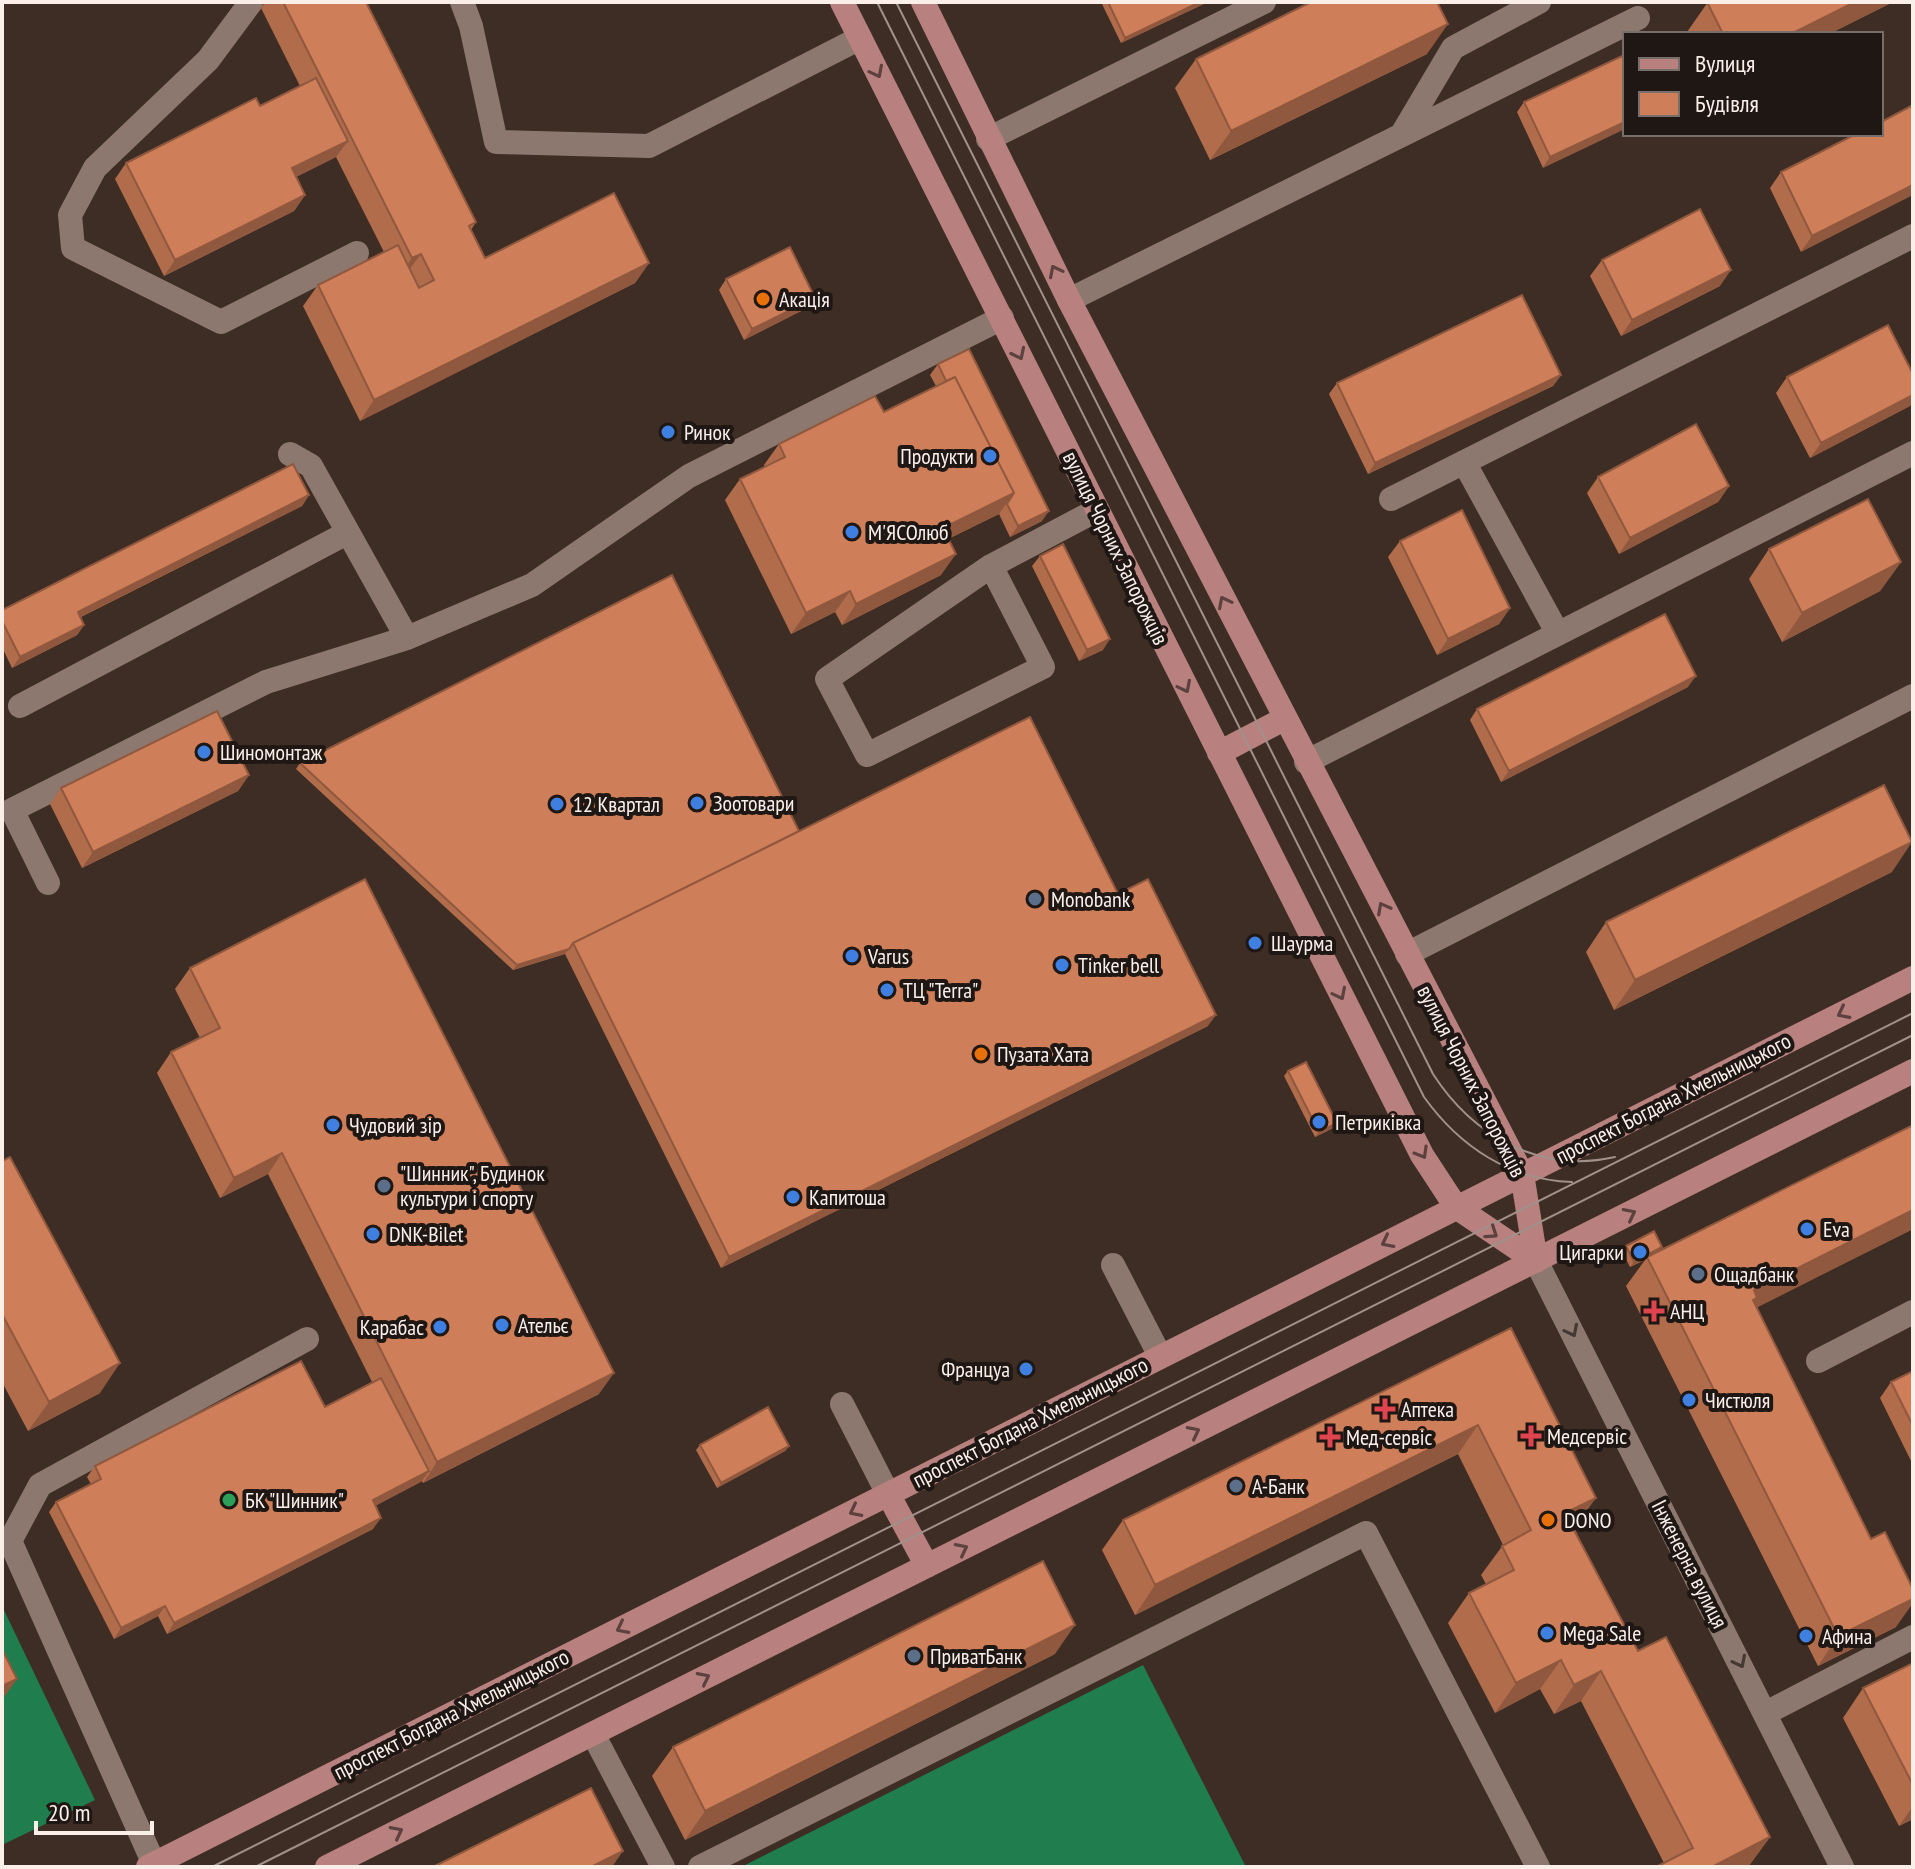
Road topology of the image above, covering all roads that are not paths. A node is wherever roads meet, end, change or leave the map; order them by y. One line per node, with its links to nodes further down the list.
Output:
1 (251, 2): 12 (street)
2 (462, 2): 8 (street)
3 (842, 2): 8 (main road, вулиця Чорних Запорожців)
4 (923, 2): 10 (main road, вулиця Чорних Запорожців)
5 (1264, 2): 10 (street)
6 (1539, 2): 9 (street)
7 (1638, 18): 9 (street)
8 (860, 38): 14 (main road, вулиця Чорних Запорожців, one-way to 14)
9 (1402, 134): 13 (street)
10 (988, 139): 13 (main road, вулиця Чорних Запорожців, one-way to 10)
11 (1913, 236): 17 (street)
12 (357, 253)
13 (1069, 300): 26 (main road, вулиця Чорних Запорожців, one-way to 13)
14 (1002, 318): 19 (main road, вулиця Чорних Запорожців, one-way to 19); 23 (street)
15 (1913, 453): 22 (street)
16 (290, 454): 20 (street)
17 (1464, 462): 18 (street); 22 (street)
18 (1391, 499)
19 (1097, 510): 21 (street); 27 (main road, вулиця Чорних Запорожців, one-way to 27)
20 (347, 533): 23 (street); 25 (street)
21 (991, 566): 21 (street)
22 (1557, 632): 28 (street)
23 (407, 638): 29 (street)
24 (1913, 696): 30 (street)
25 (20, 706)
26 (1284, 719): 27 (main road); 28 (main road, вулиця Чорних Запорожців)
27 (1219, 753): 34 (main road, вулиця Чорних Запорожців, one-way to 34)
28 (1306, 762): 30 (main road, вулиця Чорних Запорожців, one-way to 28)
29 (48, 883)
30 (1407, 954): 33 (main road, вулиця Чорних Запорожців)
31 (1913, 978): 33 (main road, проспект Богдана Хмельницького, one-way to 33)
32 (1913, 1071): 35 (main road, one-way to 32)
33 (1522, 1174): 34 (main road, проспект Богдана Хмельницького); 35 (main road, вулиця Чорних Запорожців)
34 (1456, 1207): 35 (main road, вулиця Чорних Запорожців, one-way to 35); 39 (main road, проспект Богдана Хмельницького, one-way to 39)
35 (1536, 1261): 43 (main road, one-way to 35); 45 (street, Інженерна вулиця, one-way to 45)
36 (1113, 1265): 39 (street)
37 (1913, 1312): 40 (street)
38 (307, 1339): 47 (street)
39 (1160, 1356): 42 (main road, проспект Богдана Хмельницького)
40 (1818, 1361)
41 (842, 1404): 42 (street)
42 (888, 1494): 43 (main road); 47 (main road, проспект Богдана Хмельницького, one-way to 47)
43 (927, 1566): 46 (main road, one-way to 43)
44 (1913, 1637): 45 (street)
45 (1766, 1713): 52 (street, Інженерна вулиця)
46 (593, 1734): 48 (main road, one-way to 46); 49 (street)
47 (151, 1865)
48 (327, 1867)
49 (663, 1867)
50 (700, 1867): 51 (street)
51 (1538, 1867)
52 (1842, 1867)

